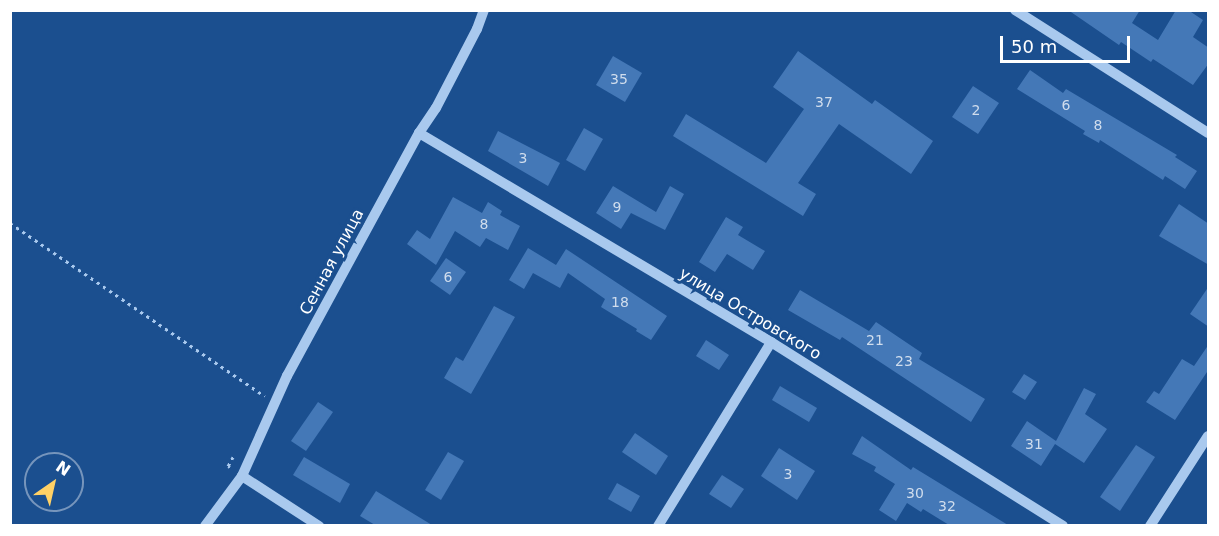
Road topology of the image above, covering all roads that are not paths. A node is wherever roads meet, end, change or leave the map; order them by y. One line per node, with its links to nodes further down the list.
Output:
1 (484, 10): 3 (street, Сенная улица)
2 (1015, 10): 4 (street)
3 (419, 133): 5 (street, улица Островского); 7 (street, Сенная улица)
4 (1209, 133)
5 (771, 342): 10 (street); 11 (street, улица Островского)
6 (1209, 435): 12 (street)
7 (242, 476): 8 (street, Сенная улица); 9 (street)
8 (205, 525)
9 (319, 525)
10 (658, 525)
11 (1063, 525)
12 (1150, 525)

